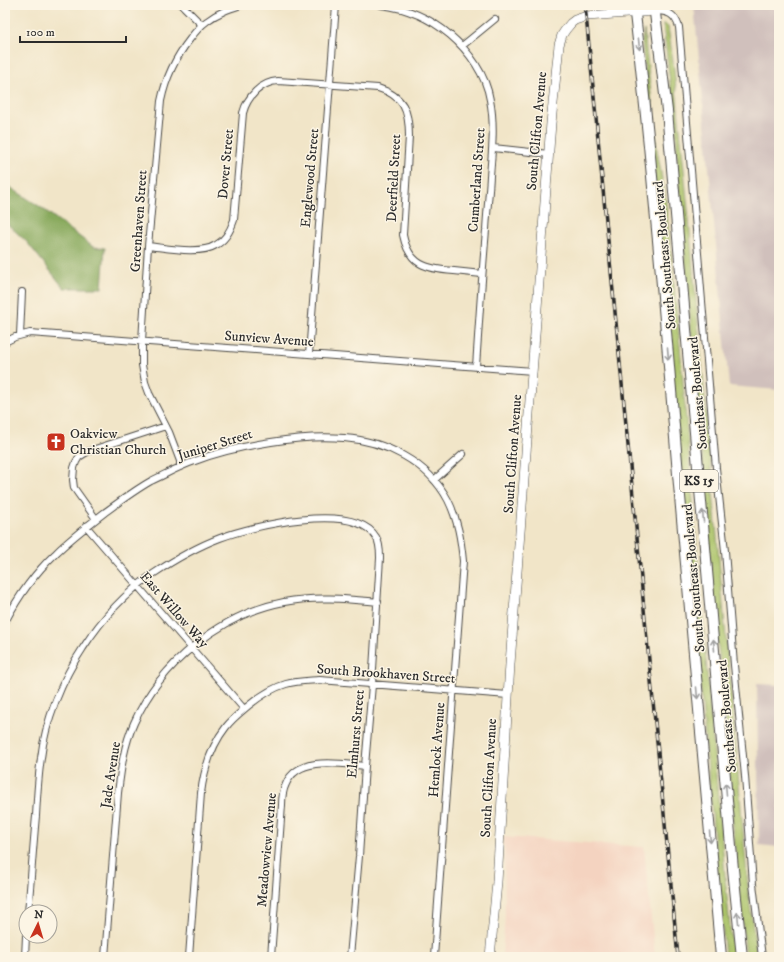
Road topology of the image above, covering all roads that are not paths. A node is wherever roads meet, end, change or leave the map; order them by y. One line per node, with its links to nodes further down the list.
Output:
1 (182, 5): 8 (street)
2 (241, 5): 8 (street, Greenhaven Street)
3 (336, 5): 10 (street, Englewood Street)
4 (381, 5): 9 (street, Cumberland Street)
5 (654, 8): 6 (street, South Clifton Avenue); 47 (main road, South Southeast Boulevard / KS 15, one-way to 5); 48 (street, Southeast Boulevard)
6 (635, 9): 12 (street, South Clifton Avenue); 46 (main road, South Southeast Boulevard / KS 15, one-way to 46)
7 (494, 19): 9 (street)
8 (202, 25): 13 (street, Greenhaven Street)
9 (462, 46): 11 (street, Cumberland Street)
10 (330, 84): 13 (street, Dover Street); 14 (street, Deerfield Street); 19 (street, Englewood Street)
11 (493, 148): 12 (street); 14 (street, Cumberland Street)
12 (549, 154): 21 (street, South Clifton Avenue)
13 (148, 246): 17 (street, Greenhaven Street)
14 (482, 274): 20 (street, Cumberland Street)
15 (22, 292): 16 (street)
16 (20, 335): 17 (street, Sunview Avenue); 18 (street, Sunview Avenue)
17 (142, 341): 19 (street, Sunview Avenue); 22 (street, Greenhaven Street)
18 (5, 342)
19 (309, 354): 20 (street, Sunview Avenue)
20 (476, 367): 21 (street, Sunview Avenue)
21 (533, 371): 34 (street, South Clifton Avenue)
22 (166, 426): 24 (street, Greenhaven Street); 26 (street)
23 (463, 454): 25 (street)
24 (180, 467): 25 (street, Juniper Street); 26 (street, Juniper Street)
25 (434, 480): 33 (street, Hemlock Avenue)
26 (96, 519): 27 (street, Juniper Street)
27 (86, 526): 28 (street, East Willow Way); 30 (street, Juniper Street)
28 (137, 586): 29 (street, Elmhurst Street); 31 (street, East Willow Way); 37 (street)
29 (378, 602): 31 (street, Jade Avenue); 32 (street, Elmhurst Street)
30 (5, 622)
31 (191, 648): 35 (street, East Willow Way); 40 (street, Jade Avenue)
32 (372, 685): 33 (street, South Brookhaven Street); 35 (street, South Brookhaven Street); 36 (street, Elmhurst Street)
33 (453, 691): 34 (street, South Brookhaven Street); 44 (street, Hemlock Avenue)
34 (508, 695): 45 (street, South Clifton Avenue)
35 (244, 709): 41 (street, South Brookhaven Street)
36 (365, 766): 42 (street, Meadowview Avenue); 43 (street, Elmhurst Street)
37 (29, 904)
38 (26, 944): 39 (street)
39 (25, 957)
40 (106, 957)
41 (189, 957)
42 (271, 957)
43 (350, 957)
44 (434, 957)
45 (490, 957)
46 (721, 957)
47 (742, 957)
48 (762, 957)

